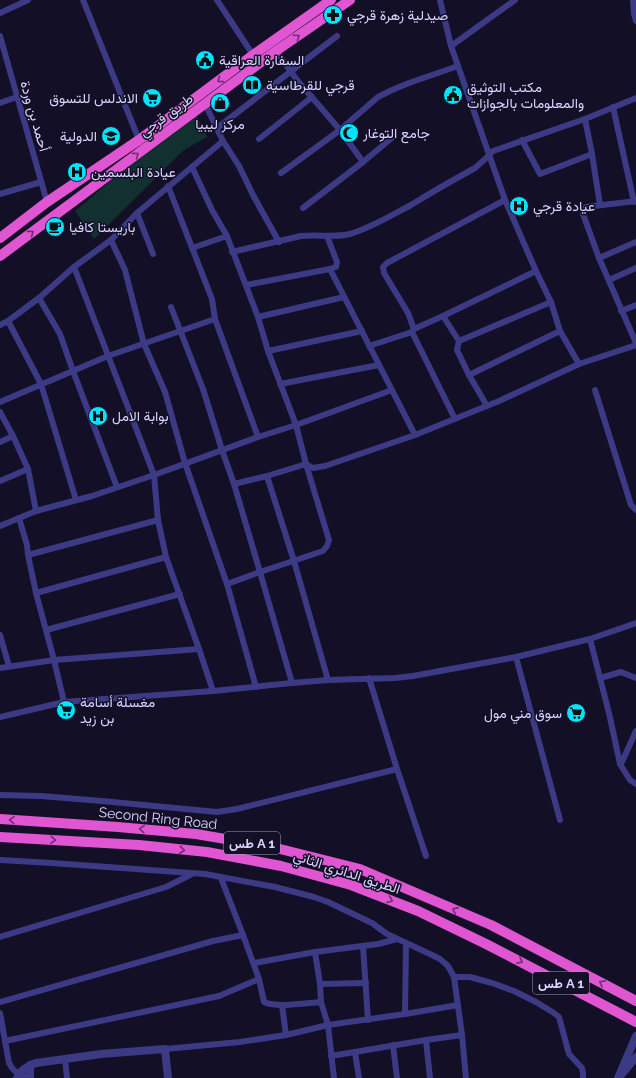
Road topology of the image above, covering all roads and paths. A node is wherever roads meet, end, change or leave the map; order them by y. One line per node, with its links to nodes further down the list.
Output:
1 (28, 0): 9 (street)
2 (83, 0): 29 (street)
3 (217, 0): 15 (street)
4 (331, 0): 15 (highway, طريق قرجي)
5 (350, 0): 14 (highway, طريق قرجي, one-way to 5)
6 (440, 0): 13 (street)
7 (515, 0): 13 (street)
8 (632, 0): 10 (street)
9 (0, 13)
10 (636, 20)
11 (0, 36): 18 (street, أحمد بن وردة)
12 (337, 36): 17 (street)
13 (452, 46): 16 (street)
14 (276, 51): 17 (street); 22 (highway, طريق قرجي)
15 (253, 55): 29 (highway, طريق قرجي, one-way to 29)
16 (458, 66): 26 (street); 32 (street)
17 (290, 71): 19 (street); 25 (street)
18 (17, 97): 21 (street); 37 (street, أحمد بن وردة)
19 (312, 97): 26 (street); 28 (street)
20 (636, 98): 23 (street)
21 (0, 102)
22 (205, 104): 25 (street); 55 (highway, طريق قرجي, one-way to 22)
23 (613, 107): 24 (street); 41 (street)
24 (584, 119): 30 (street); 33 (street)
25 (217, 128): 31 (street)
26 (340, 130): 34 (street); 36 (street)
27 (394, 136): 34 (street)
28 (259, 139)
29 (139, 140): 42 (highway, طريق قرجي)
30 (522, 140): 32 (street); 33 (street)
31 (223, 141): 35 (street); 50 (street)
32 (489, 154): 40 (street); 47 (street)
33 (592, 154): 43 (street)
34 (363, 162): 44 (street)
35 (192, 167): 38 (street); 46 (street)
36 (281, 173)
37 (41, 182): 39 (street); 42 (street, أحمد بن وردة)
38 (168, 186): 45 (street); 52 (street)
39 (0, 194)
40 (505, 200): 60 (street); 74 (street)
41 (635, 201): 43 (street)
42 (47, 202): 48 (highway, طريق قرجي)
43 (600, 205): 56 (street)
44 (303, 208)
45 (137, 213): 49 (street); 54 (street)
46 (227, 236): 52 (street); 53 (street)
47 (327, 236): 50 (street); 59 (street)
48 (0, 238)
49 (111, 240): 57 (street); 79 (street)
50 (279, 242): 53 (street)
51 (636, 242): 56 (street)
52 (192, 248): 71 (street)
53 (232, 252): 62 (street)
54 (153, 254)
55 (0, 256)
56 (599, 258): 61 (street)
57 (74, 267): 64 (street); 83 (street)
58 (636, 268): 61 (street)
59 (330, 269): 62 (street); 63 (street)
60 (536, 271): 65 (street); 69 (street)
61 (609, 280): 68 (street)
62 (246, 286): 70 (street)
63 (344, 297): 70 (street); 76 (street)
64 (39, 298): 72 (street); 86 (street)
65 (551, 302): 77 (street); 78 (street)
66 (636, 305): 68 (street)
67 (171, 307): 75 (street)
68 (621, 311): 80 (street)
69 (443, 316): 74 (street); 78 (street)
70 (258, 317): 82 (street)
71 (215, 319): 75 (street); 99 (street)
72 (8, 321): 73 (street); 88 (street)
73 (0, 325)
74 (413, 330): 81 (street); 95 (street)
75 (181, 331): 79 (street); 101 (street)
76 (362, 331): 81 (street); 82 (street)
77 (560, 331): 84 (street); 87 (street)
78 (459, 341): 87 (street)
79 (144, 344): 83 (street); 102 (street)
80 (636, 344): 84 (street)
81 (369, 346): 85 (street)
82 (268, 351): 89 (street)
83 (108, 356): 86 (street); 105 (street)
84 (579, 364): 93 (street)
85 (379, 365): 89 (street); 90 (street)
86 (73, 371): 88 (street); 109 (street)
87 (469, 375): 93 (street)
88 (41, 384): 92 (street); 110 (street)
89 (280, 384): 96 (street)
90 (392, 390): 96 (street); 98 (street)
91 (595, 390): 111 (street)
92 (0, 402)
93 (487, 406): 95 (street)
94 (0, 412): 97 (street)
95 (455, 419): 98 (street)
96 (296, 425): 99 (street); 103 (street)
97 (13, 436): 100 (street); 104 (street)
98 (415, 436): 103 (street)
99 (258, 437): 101 (street)
100 (0, 442)
101 (222, 450): 102 (street); 108 (street)
102 (185, 463): 105 (street); 120 (street)
103 (306, 464): 106 (street); 118 (street)
104 (28, 469): 107 (street); 112 (street)
105 (154, 475): 109 (street); 114 (street)
106 (267, 476): 108 (street); 118 (street)
107 (0, 481)
108 (234, 484): 119 (street)
109 (117, 487): 110 (street)
110 (76, 500): 112 (street)
111 (636, 510)
112 (36, 512): 113 (street)
113 (19, 518): 115 (street); 116 (street)
114 (158, 520): 116 (street); 117 (street)
115 (0, 526)
116 (28, 555): 121 (street)
117 (166, 557): 121 (street); 122 (street)
118 (294, 562): 119 (street); 135 (street)
119 (260, 572): 120 (street); 136 (street)
120 (227, 584): 137 (street)
121 (36, 593): 124 (street)
122 (180, 594): 124 (street); 127 (street)
123 (636, 624): 126 (street)
124 (46, 630): 129 (street)
125 (0, 635): 130 (street)
126 (590, 639): 128 (street); 133 (street)
127 (200, 649): 129 (street); 138 (street)
128 (516, 657): 132 (street); 147 (street)
129 (54, 660): 130 (street); 139 (street)
130 (9, 666): 131 (street)
131 (0, 668)
132 (369, 678): 135 (street); 143 (street)
133 (600, 678): 134 (street); 142 (street)
134 (636, 678)
135 (328, 680): 136 (street)
136 (292, 683): 137 (street)
137 (256, 687): 138 (street)
138 (213, 692): 139 (street)
139 (64, 702): 140 (street)
140 (0, 716)
141 (636, 731): 142 (street)
142 (620, 764): 144 (street)
143 (397, 769): 145 (street); 149 (street)
144 (636, 784)
145 (0, 795)
146 (0, 819): 164 (highway, Second Ring Road / طس A 1, one-way to 146)
147 (560, 820)
148 (0, 837): 172 (highway, الطريق الدائري الثاني / طس A 1, one-way to 172)
149 (426, 856)
150 (0, 860): 151 (street)
151 (192, 873): 152 (street); 154 (street)
152 (221, 878): 153 (street); 155 (street)
153 (242, 935): 159 (street); 165 (street)
154 (0, 937)
155 (397, 939): 156 (street); 157 (street)
156 (406, 944): 160 (street); 170 (street)
157 (363, 946): 158 (street); 162 (street)
158 (315, 952): 159 (street); 163 (street)
159 (254, 963): 161 (street)
160 (454, 977): 168 (street); 195 (street)
161 (258, 979): 167 (street); 178 (street)
162 (366, 983): 163 (street); 171 (street)
163 (320, 984): 166 (street)
164 (636, 1001)
165 (0, 1002)
166 (321, 1002): 167 (street); 173 (street)
167 (282, 1005): 174 (street)
168 (458, 1005): 170 (street); 175 (street)
169 (0, 1013): 178 (street)
170 (405, 1014): 171 (street)
171 (368, 1020): 173 (street)
172 (636, 1022)
173 (328, 1026): 174 (street); 182 (street)
174 (286, 1035): 180 (street)
175 (462, 1035): 177 (street); 194 (street)
176 (636, 1036): 196 (street)
177 (426, 1040): 179 (street); 193 (street)
178 (6, 1041): 186 (street)
179 (393, 1046): 181 (street); 192 (street)
180 (165, 1049): 184 (street); 189 (street)
181 (355, 1052): 182 (street); 191 (street)
182 (331, 1056): 190 (street)
183 (636, 1057): 196 (street)
184 (64, 1059): 185 (street); 188 (street)
185 (30, 1065): 186 (street); 187 (street)
186 (18, 1076): 187 (street)
187 (29, 1078)
188 (67, 1078)
189 (168, 1078)
190 (334, 1078)
191 (359, 1078)
192 (397, 1078)
193 (430, 1078)
194 (466, 1078)
195 (583, 1078)
196 (619, 1078)

